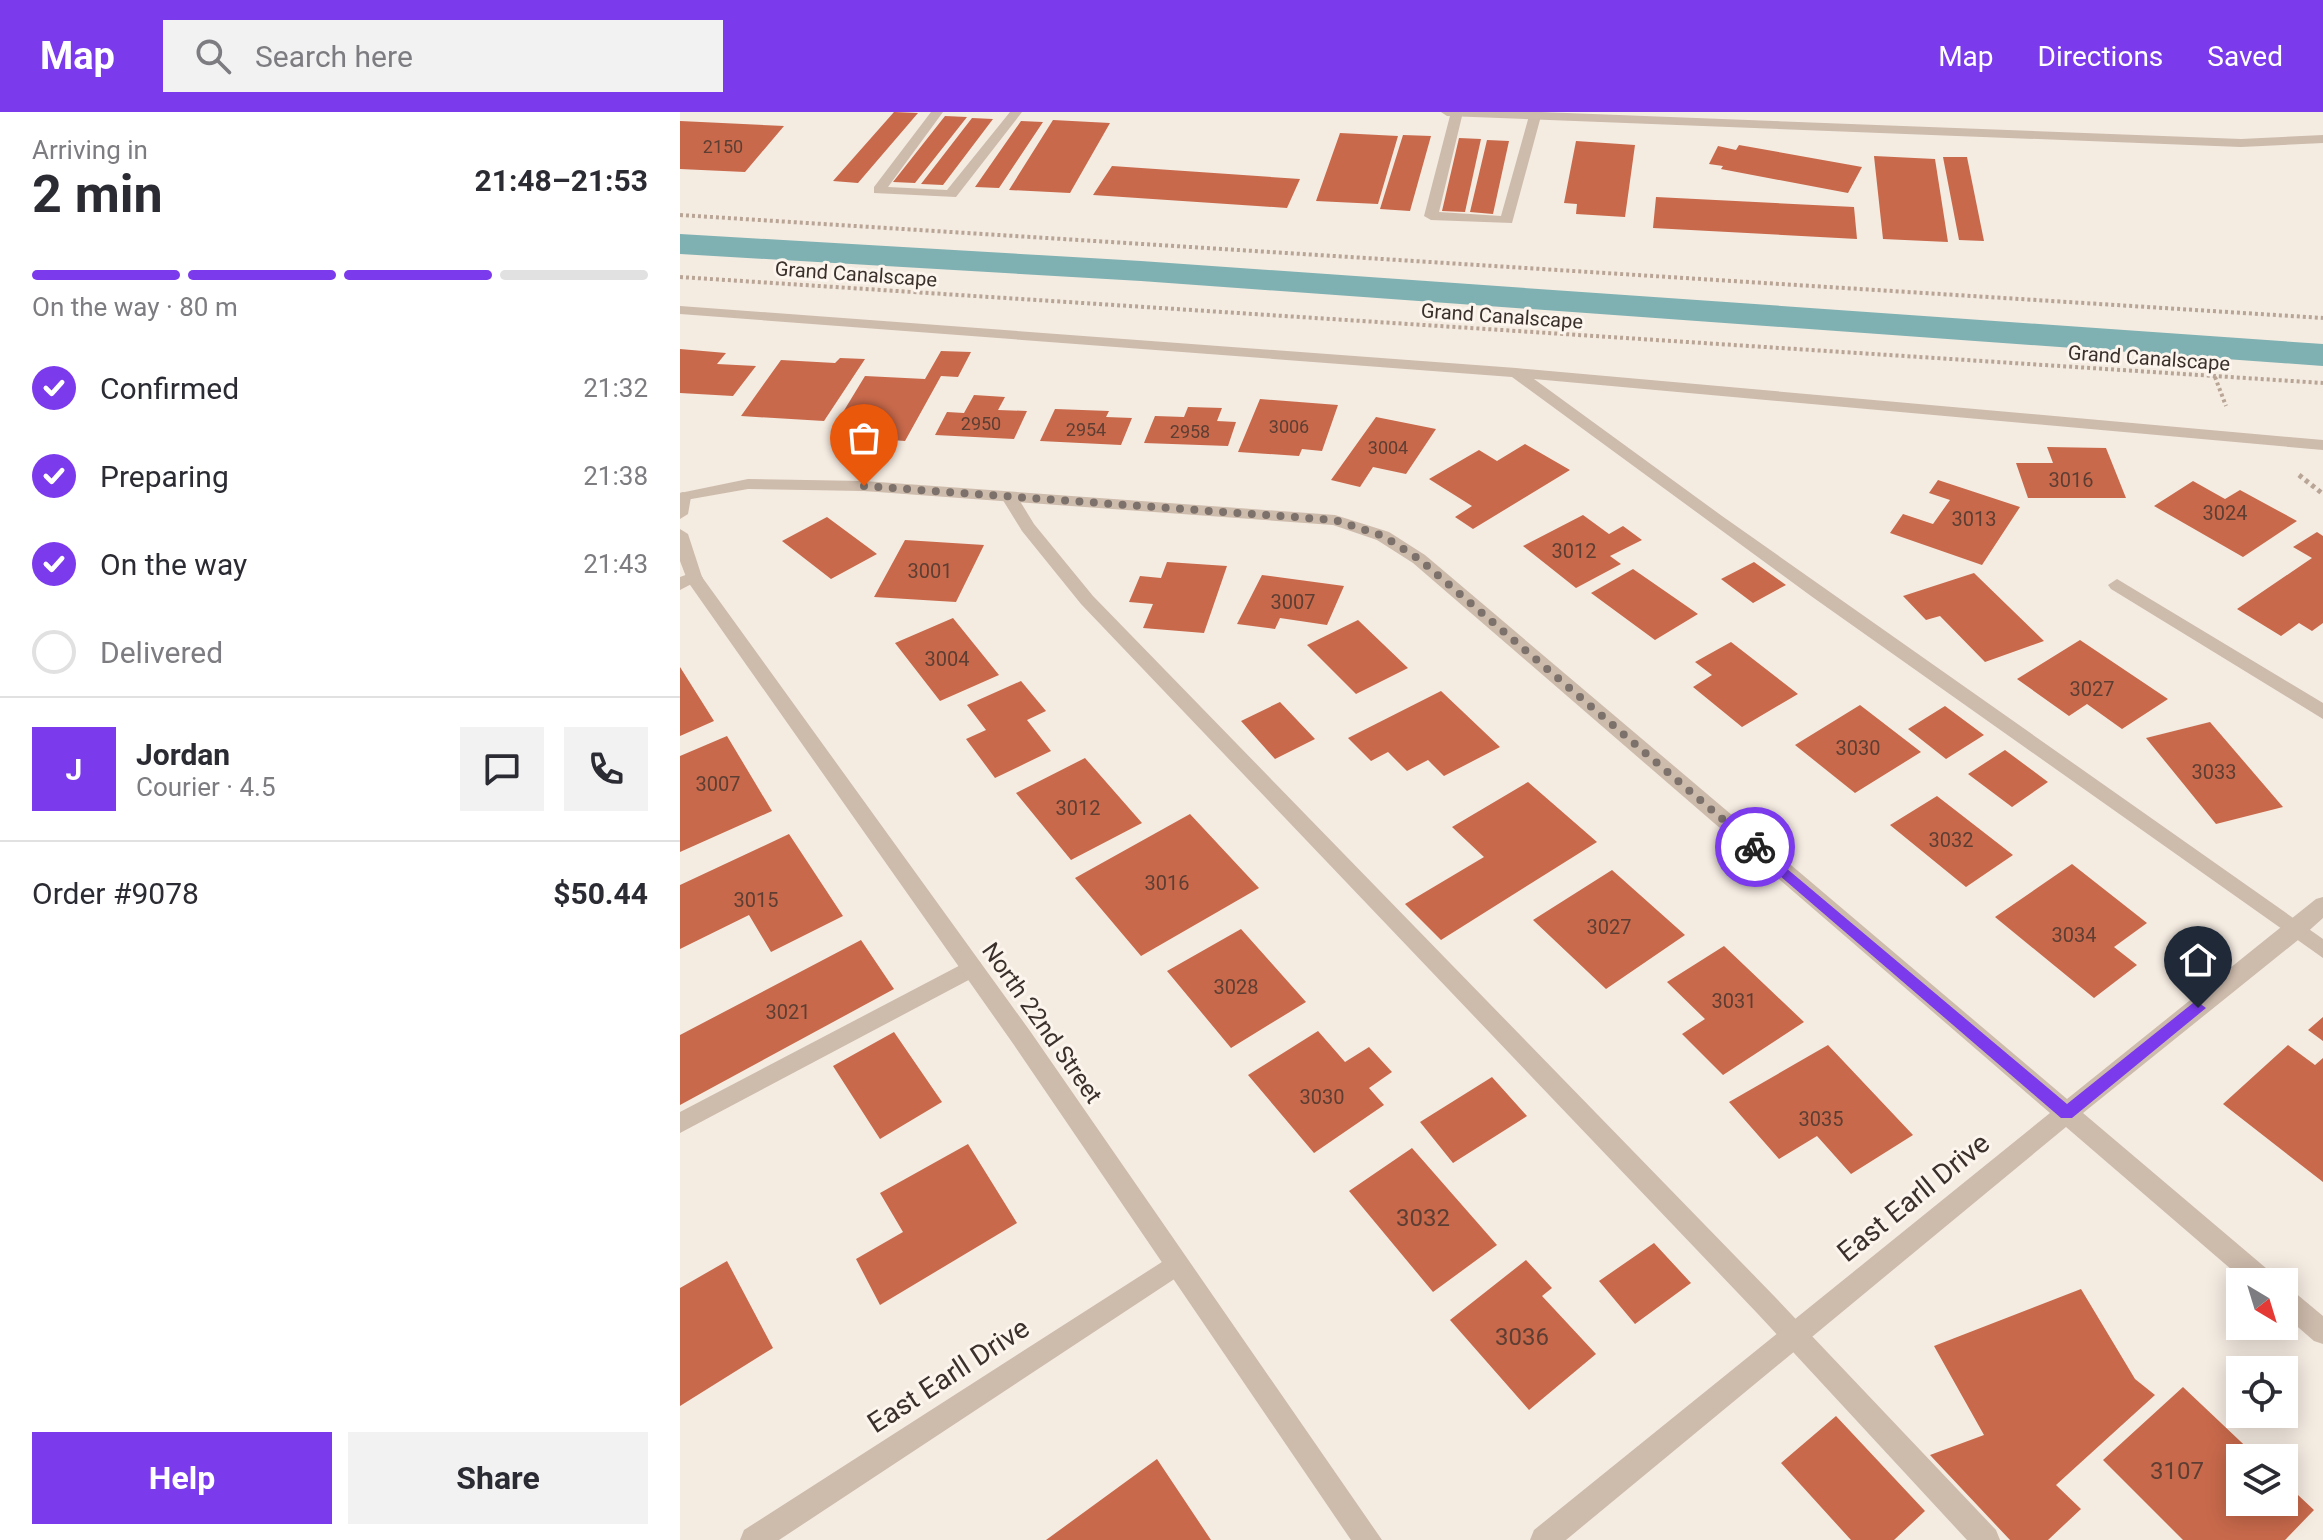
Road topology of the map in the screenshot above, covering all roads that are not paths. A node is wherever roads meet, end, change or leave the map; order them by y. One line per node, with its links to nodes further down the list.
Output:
1 (937, 112): 2 (street)
2 (1016, 112)
3 (1447, 112): 4 (street)
4 (1457, 112): 5 (street); 5 (street)
5 (1535, 116): 6 (street)
6 (2323, 139)
7 (680, 310): 8 (street)
8 (1516, 373): 9 (street); 17 (street)
9 (2323, 445)
10 (1009, 497): 11 (street); 20 (street); 26 (street)
11 (681, 506)
12 (680, 534): 13 (street, North 22nd Street)
13 (687, 581): 19 (street, North 22nd Street)
14 (2117, 585): 15 (street)
15 (2323, 712)
16 (2323, 905): 17 (street, East Earll Drive)
17 (2296, 930): 18 (street); 20 (street, East Earll Drive)
18 (2323, 950)
19 (972, 968): 21 (street); 22 (street, North 22nd Street)
20 (2066, 1113): 23 (street); 26 (street, East Earll Drive)
21 (680, 1123)
22 (1176, 1264): 27 (street, East Earll Drive); 28 (street, North 22nd Street)
23 (2248, 1268)
24 (2298, 1311): 25 (street)
25 (2323, 1332)
26 (1795, 1336): 29 (street, East Earll Drive); 30 (street)
27 (754, 1540)
28 (1368, 1540)
29 (1544, 1540)
30 (1986, 1540)

